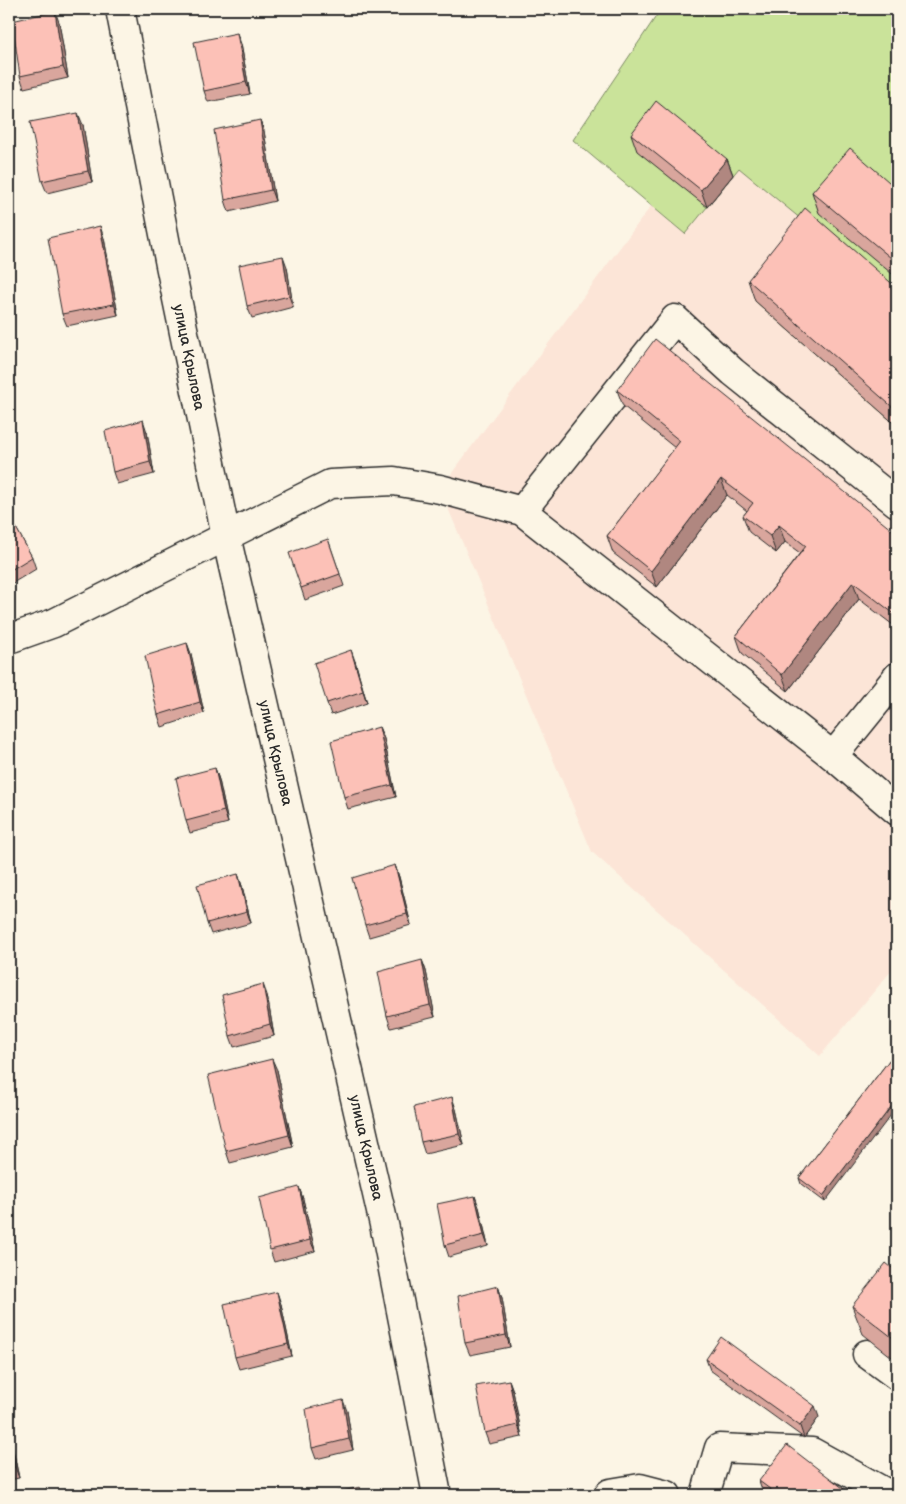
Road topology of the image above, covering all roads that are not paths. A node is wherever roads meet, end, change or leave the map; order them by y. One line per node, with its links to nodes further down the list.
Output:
1 (120, 9): 4 (street, улица Крылова)
2 (897, 503): 3 (street)
3 (522, 512): 4 (street); 7 (street)
4 (226, 536): 5 (street); 11 (street, улица Крылова)
5 (9, 639)
6 (897, 677): 7 (street)
7 (833, 756): 8 (street)
8 (897, 812)
9 (867, 1354): 10 (street)
10 (897, 1376)
11 (436, 1495)
12 (608, 1495): 13 (street)
13 (667, 1495)
14 (705, 1495): 15 (street)
15 (890, 1495)

